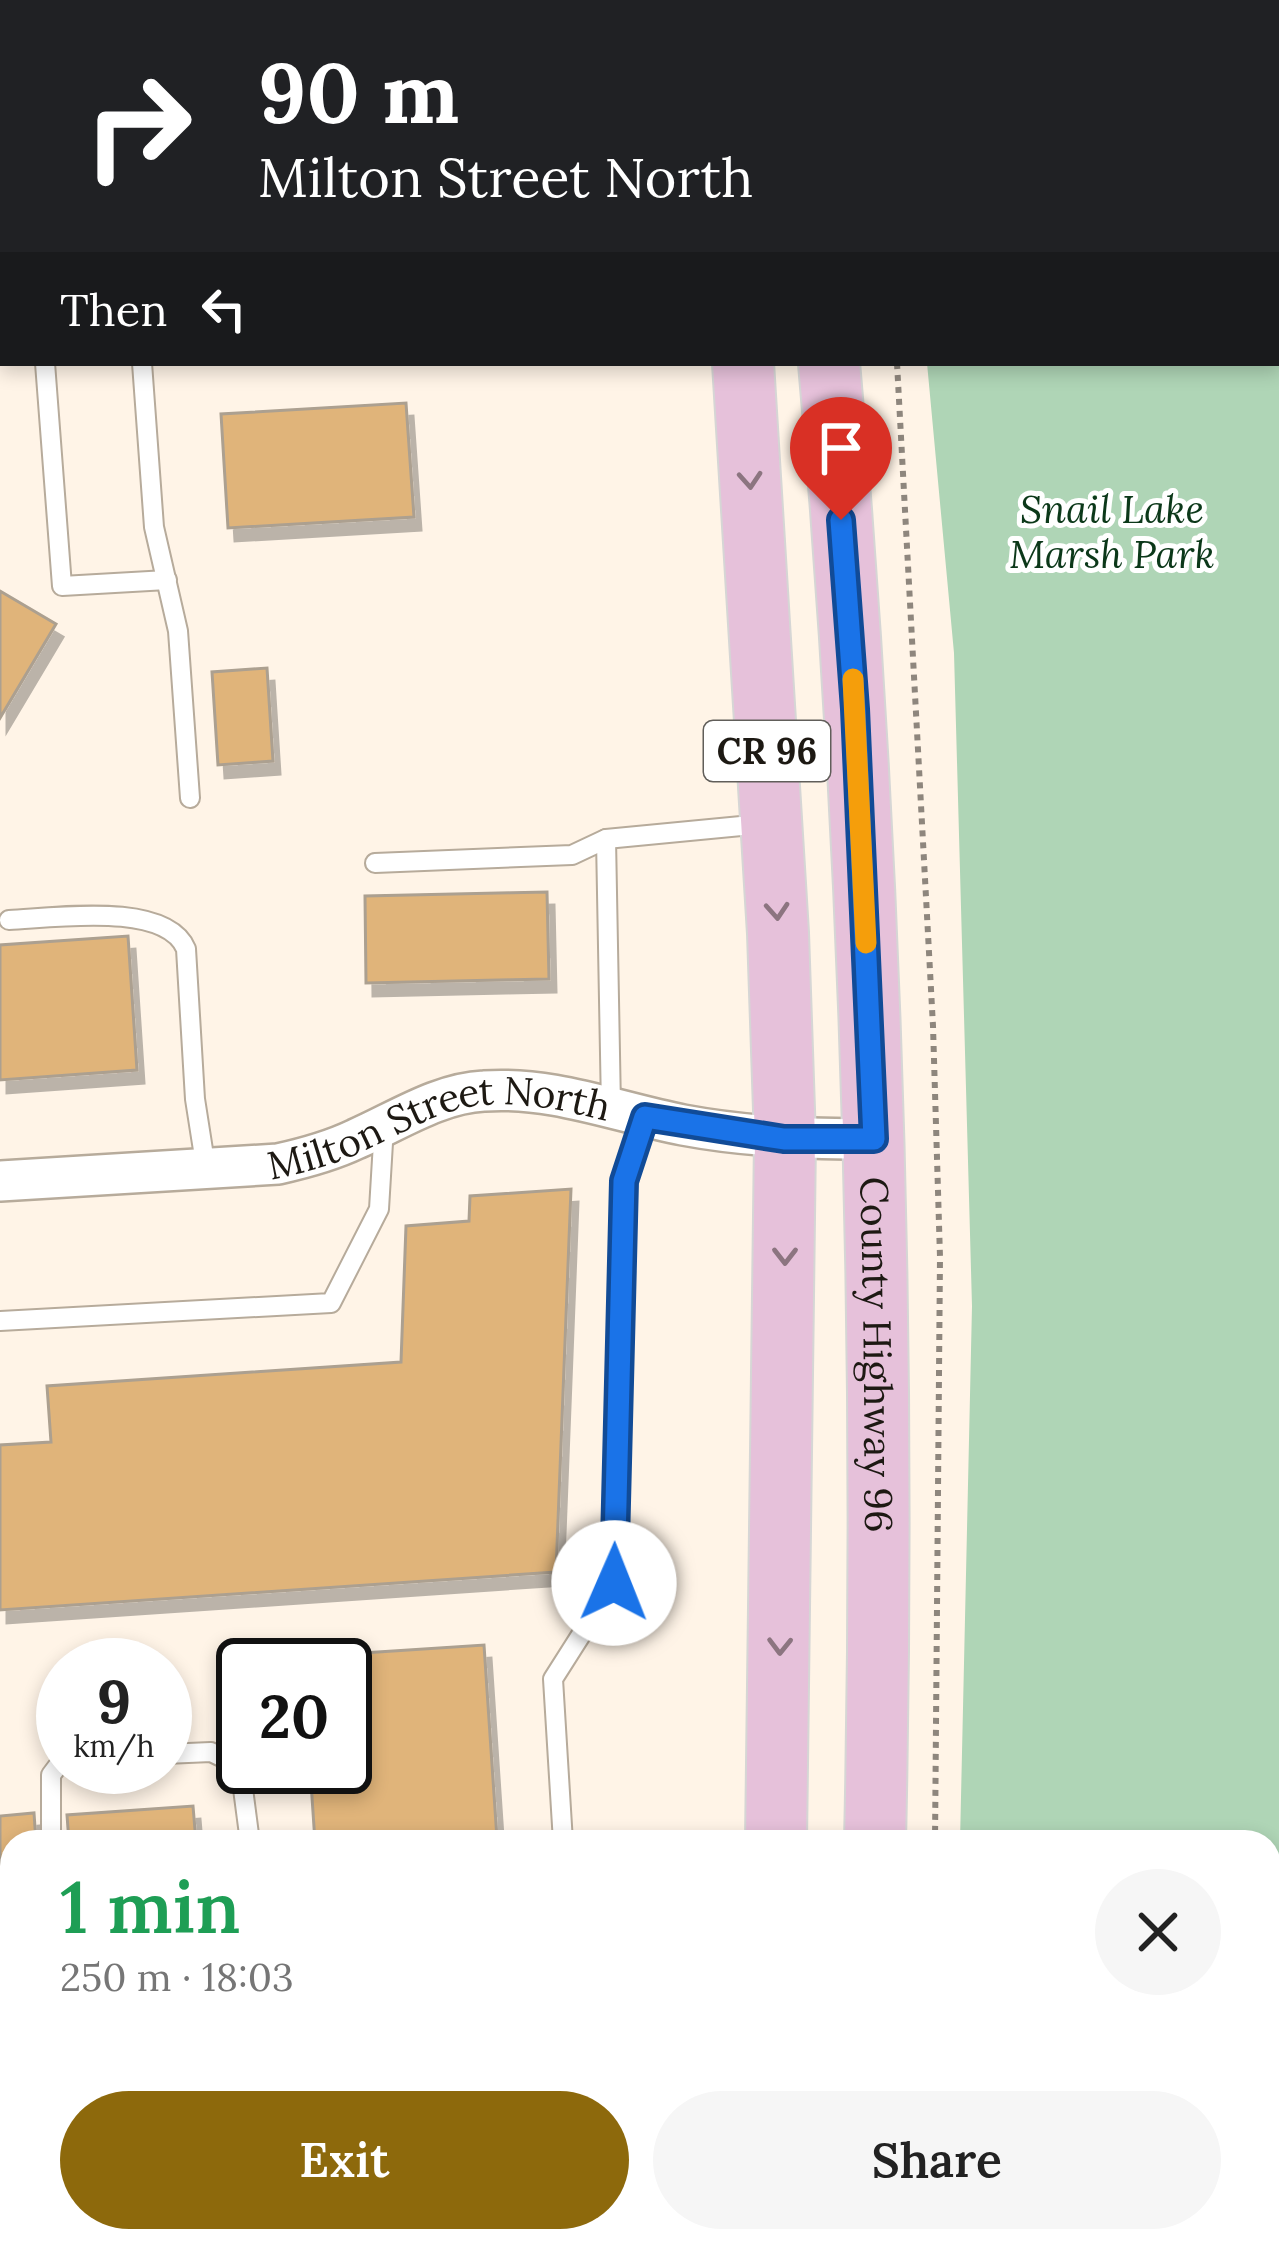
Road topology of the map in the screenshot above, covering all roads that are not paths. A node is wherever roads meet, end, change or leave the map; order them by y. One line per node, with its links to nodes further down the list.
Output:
1 (45, 366): 5 (lane)
2 (142, 366): 5 (lane)
3 (742, 366): 7 (main road, CR 96, one-way to 7)
4 (829, 366): 14 (main road, County Highway 96 / CR 96)
5 (167, 580): 6 (lane)
6 (190, 798)
7 (771, 823): 8 (lane); 13 (main road, CR 96, one-way to 13)
8 (606, 839): 9 (lane); 11 (lane)
9 (375, 863)
10 (10, 920): 15 (lane)
11 (628, 1112): 12 (street, Milton Street North); 13 (street, Milton Street North); 22 (lane)
12 (384, 1126): 15 (street, Milton Street North); 17 (lane)
13 (784, 1139): 14 (street, Milton Street North); 23 (main road, CR 96, one-way to 23)
14 (874, 1139): 24 (main road, County Highway 96 / CR 96)
15 (206, 1169): 16 (street, Milton Street North)
16 (0, 1181)
17 (0, 1321)
18 (192, 1753): 21 (lane)
19 (51, 1794): 20 (lane)
20 (51, 1830)
21 (248, 1830)
22 (562, 1830)
23 (776, 1830)
24 (875, 1830)

